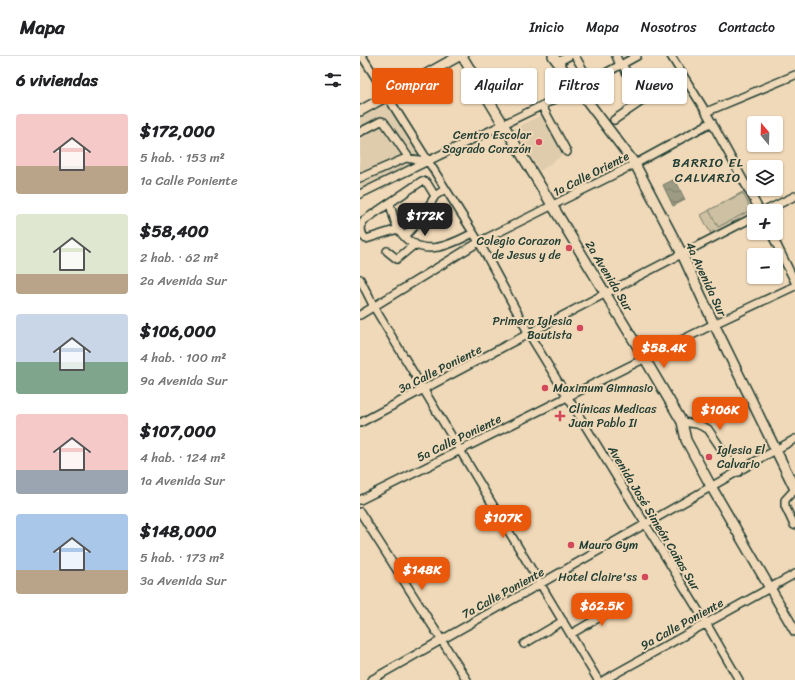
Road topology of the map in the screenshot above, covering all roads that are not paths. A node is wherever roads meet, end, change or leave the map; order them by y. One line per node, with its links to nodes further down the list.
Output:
1 (362, 56): 14 (street, Avenida José Simeón Cañas Sur)
2 (460, 56): 10 (main road); 25 (main road, 2a Avenida Sur)
3 (569, 56): 8 (street)
4 (575, 56): 12 (street)
5 (616, 56): 9 (street)
6 (637, 56): 9 (street)
7 (670, 56): 22 (street)
8 (555, 59): 11 (main road, 4a Avenida Sur)
9 (621, 64): 13 (street); 23 (street)
10 (438, 68)
11 (562, 68)
12 (582, 68)
13 (614, 68)
14 (372, 71)
15 (795, 75): 22 (street)
16 (373, 104): 21 (main road)
17 (393, 104): 29 (street, Avenida José Simeón Cañas Sur)
18 (546, 104): 20 (street)
19 (590, 104): 30 (main road, 4a Avenida Sur)
20 (542, 106): 25 (street); 27 (street)
21 (360, 111)
22 (706, 112): 24 (street)
23 (614, 120)
24 (712, 122): 30 (street, 1a Calle Oriente); 37 (street)
25 (502, 125): 29 (street); 39 (main road, 2a Avenida Sur)
26 (360, 132): 28 (street)
27 (568, 152)
28 (409, 158): 29 (street); 31 (street)
29 (428, 161): 32 (street, Avenida José Simeón Cañas Sur); 33 (street)
30 (635, 164): 39 (street, 1a Calle Oriente); 48 (main road, 4a Avenida Sur)
31 (360, 178)
32 (445, 189): 34 (street); 42 (street, Avenida José Simeón Cañas Sur)
33 (360, 194)
34 (434, 196): 36 (street); 43 (street)
35 (795, 196): 38 (street)
36 (390, 203): 41 (street); 41 (street)
37 (756, 204)
38 (779, 204)
39 (553, 205): 45 (street, 1a Calle Oriente); 52 (main road, 2a Avenida Sur)
40 (747, 221): 48 (street, 3a Calle Poniente)
41 (398, 229): 43 (street)
42 (473, 233): 45 (street, Avenida José Simeón Cañas Sur); 46 (street)
43 (405, 236): 46 (street)
44 (774, 240): 50 (street)
45 (479, 242): 53 (street, 1a Calle Oriente); 56 (street, Avenida José Simeón Cañas Sur)
46 (415, 244): 47 (street)
47 (388, 250)
48 (682, 254): 52 (street, 3a Calle Poniente); 55 (main road, 4a Avenida Sur)
49 (360, 279): 53 (street)
50 (795, 282)
51 (795, 286): 55 (street, 5a Calle Poniente)
52 (604, 293): 56 (street, 3a Calle Poniente); 57 (main road, 2a Avenida Sur)
53 (374, 307): 54 (street, 1a Calle Oriente); 58 (street)
54 (360, 315)
55 (714, 324): 57 (street, 5a Calle Poniente); 64 (main road, 4a Avenida Sur)
56 (529, 334): 58 (street, 3a Calle Poniente); 59 (street, Avenida José Simeón Cañas Sur)
57 (646, 358): 59 (street, 5a Calle Poniente); 60 (main road, 2a Avenida Sur)
58 (424, 389): 61 (street, 3a Calle Poniente); 63 (street)
59 (568, 397): 63 (street, 5a Calle Poniente); 70 (street, Avenida José Simeón Cañas Sur)
60 (682, 422): 65 (street); 66 (main road, 2a Avenida Sur)
61 (360, 423)
62 (795, 439): 64 (street, 7a Calle Poniente)
63 (461, 449): 68 (street, 5a Calle Poniente); 73 (street)
64 (776, 450): 65 (street, 7a Calle Poniente); 67 (main road, 4a Avenida Sur)
65 (739, 472): 66 (street, 7a Calle Poniente)
66 (712, 488): 70 (street, 7a Calle Poniente); 74 (main road, 2a Avenida Sur)
67 (795, 489): 71 (street)
68 (360, 500)
69 (360, 512): 80 (street)
70 (645, 524): 73 (street, 7a Calle Poniente); 77 (street, Avenida José Simeón Cañas Sur)
71 (794, 525)
72 (795, 574): 74 (street, 9a Calle Poniente)
73 (542, 585): 76 (street); 80 (street, 7a Calle Poniente)
74 (770, 588): 77 (street, 9a Calle Poniente); 78 (main road, 2a Avenida Sur)
75 (624, 603): 79 (street)
76 (563, 621): 79 (street); 81 (street)
77 (706, 623): 85 (street, 9a Calle Poniente); 86 (street, Avenida José Simeón Cañas Sur)
78 (795, 631)
79 (571, 634): 84 (street)
80 (442, 640): 82 (street, 7a Calle Poniente); 83 (street)
81 (524, 644)
82 (371, 680)
83 (468, 680)
84 (598, 680)
85 (604, 680)
86 (739, 680)

